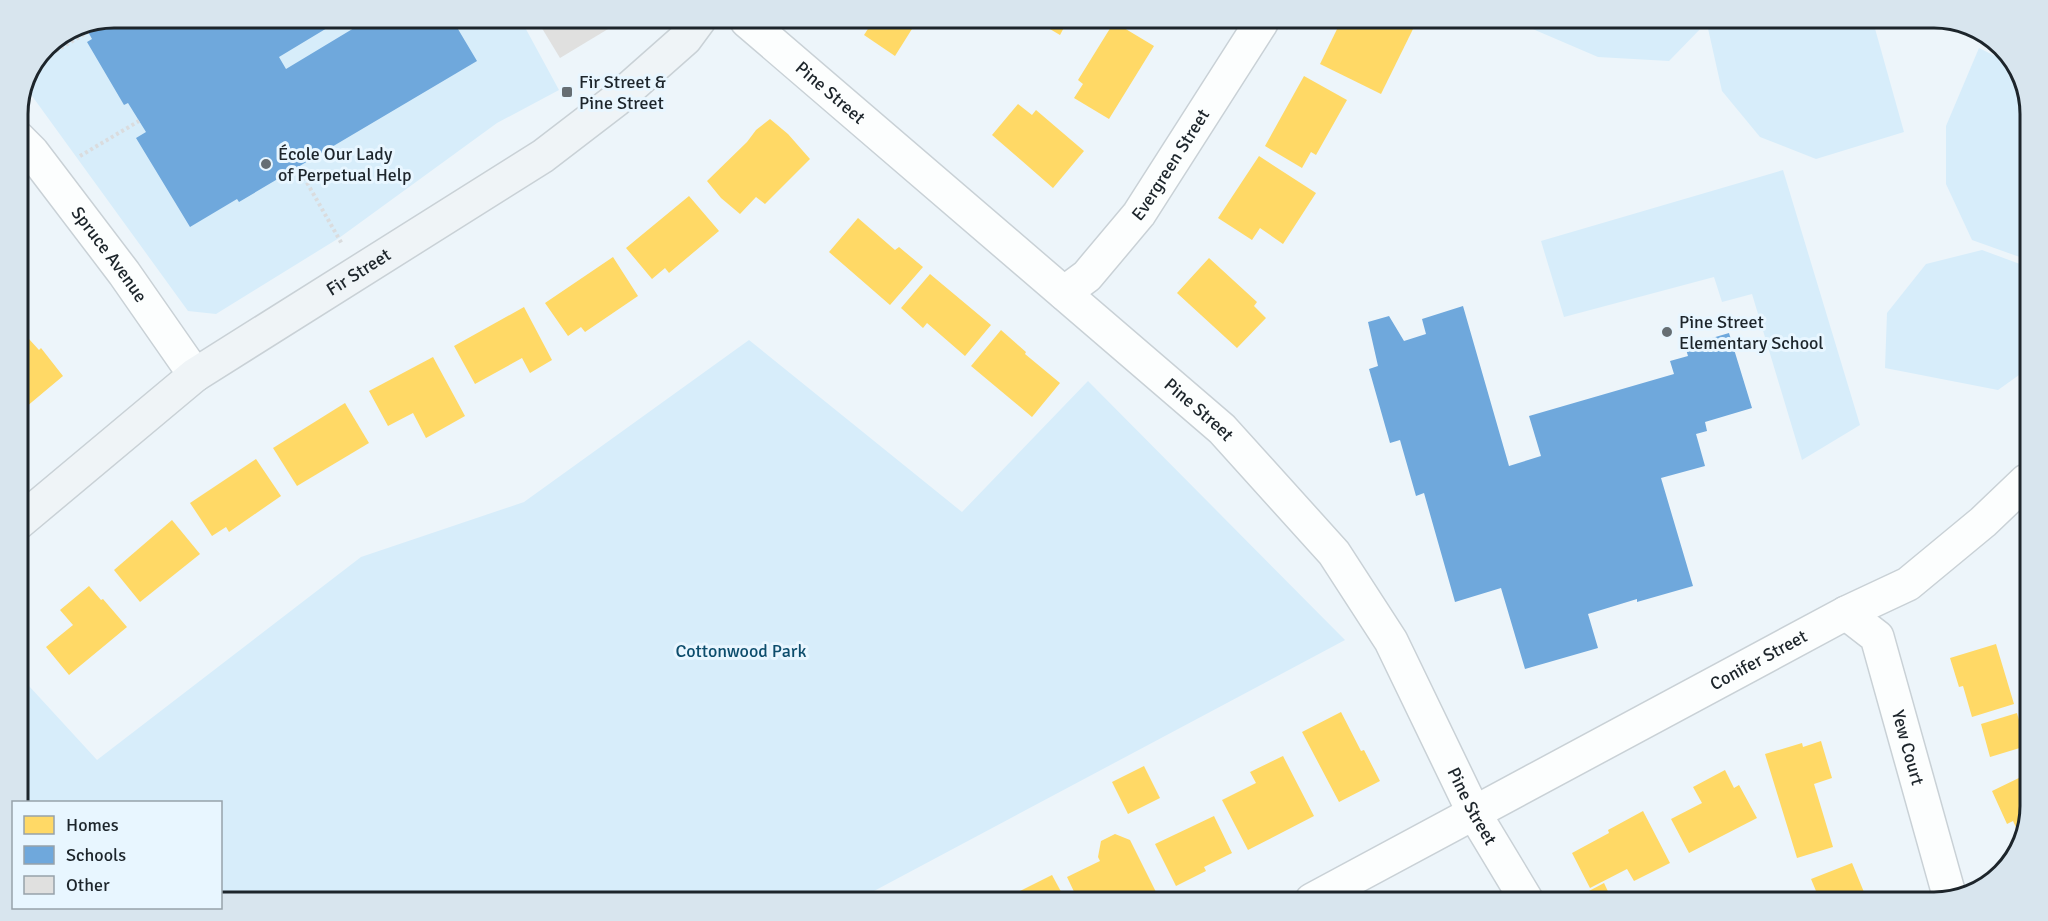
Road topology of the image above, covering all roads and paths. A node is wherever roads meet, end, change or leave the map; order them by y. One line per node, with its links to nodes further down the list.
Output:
1 (693, 28): 12 (street, Fir Street)
2 (755, 28): 11 (street, Pine Street)
3 (1258, 28): 11 (street, Evergreen Street)
4 (88, 33): 5 (path)
5 (59, 49)
6 (139, 121): 8 (path)
7 (29, 149): 12 (street, Spruce Avenue)
8 (80, 156)
9 (298, 168): 10 (path)
10 (343, 245)
11 (1064, 293): 16 (street, Pine Street)
12 (195, 375): 14 (street, Fir Street)
13 (2020, 487): 15 (street, Conifer Street)
14 (29, 514)
15 (1846, 614): 16 (street, Conifer Street); 17 (street, Yew Court)
16 (1474, 813): 18 (street, Conifer Street); 19 (street, Pine Street)
17 (1948, 891)
18 (1327, 892)
19 (1522, 892)

